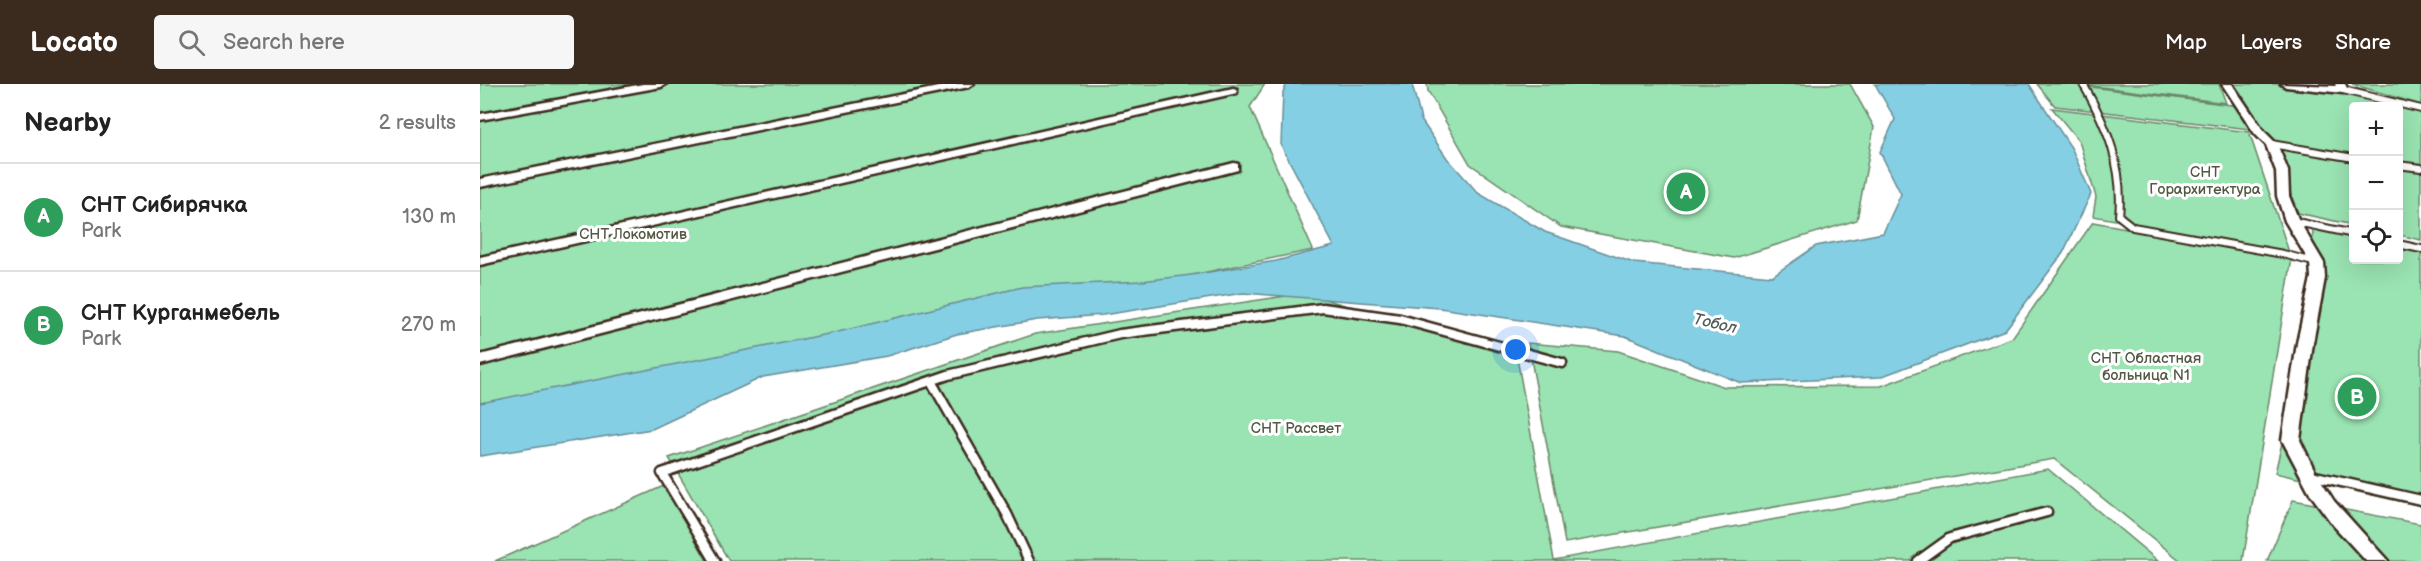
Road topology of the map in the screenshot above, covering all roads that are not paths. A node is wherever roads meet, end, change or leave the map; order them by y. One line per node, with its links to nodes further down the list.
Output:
1 (661, 84): 9 (street)
2 (969, 84): 15 (street)
3 (2083, 84): 21 (lane)
4 (2227, 84): 10 (street)
5 (2286, 84): 6 (street)
6 (2341, 87): 8 (lane)
7 (1233, 91): 20 (street)
8 (2421, 109)
9 (480, 117)
10 (2271, 144): 11 (lane); 16 (street)
11 (2349, 157)
12 (2403, 166): 14 (lane)
13 (1234, 167): 22 (street)
14 (2421, 168)
15 (480, 183)
16 (2292, 221): 17 (lane); 21 (street)
17 (2349, 233)
18 (2403, 245): 19 (lane)
19 (2421, 249)
20 (480, 261)
21 (2317, 263): 25 (street)
22 (480, 360)
23 (1562, 363): 24 (lane)
24 (931, 381): 28 (lane); 29 (lane)
25 (2309, 475): 26 (lane); 31 (street)
26 (2421, 500)
27 (2047, 512): 30 (lane)
28 (716, 561)
29 (1029, 561)
30 (1918, 561)
31 (2378, 561)

